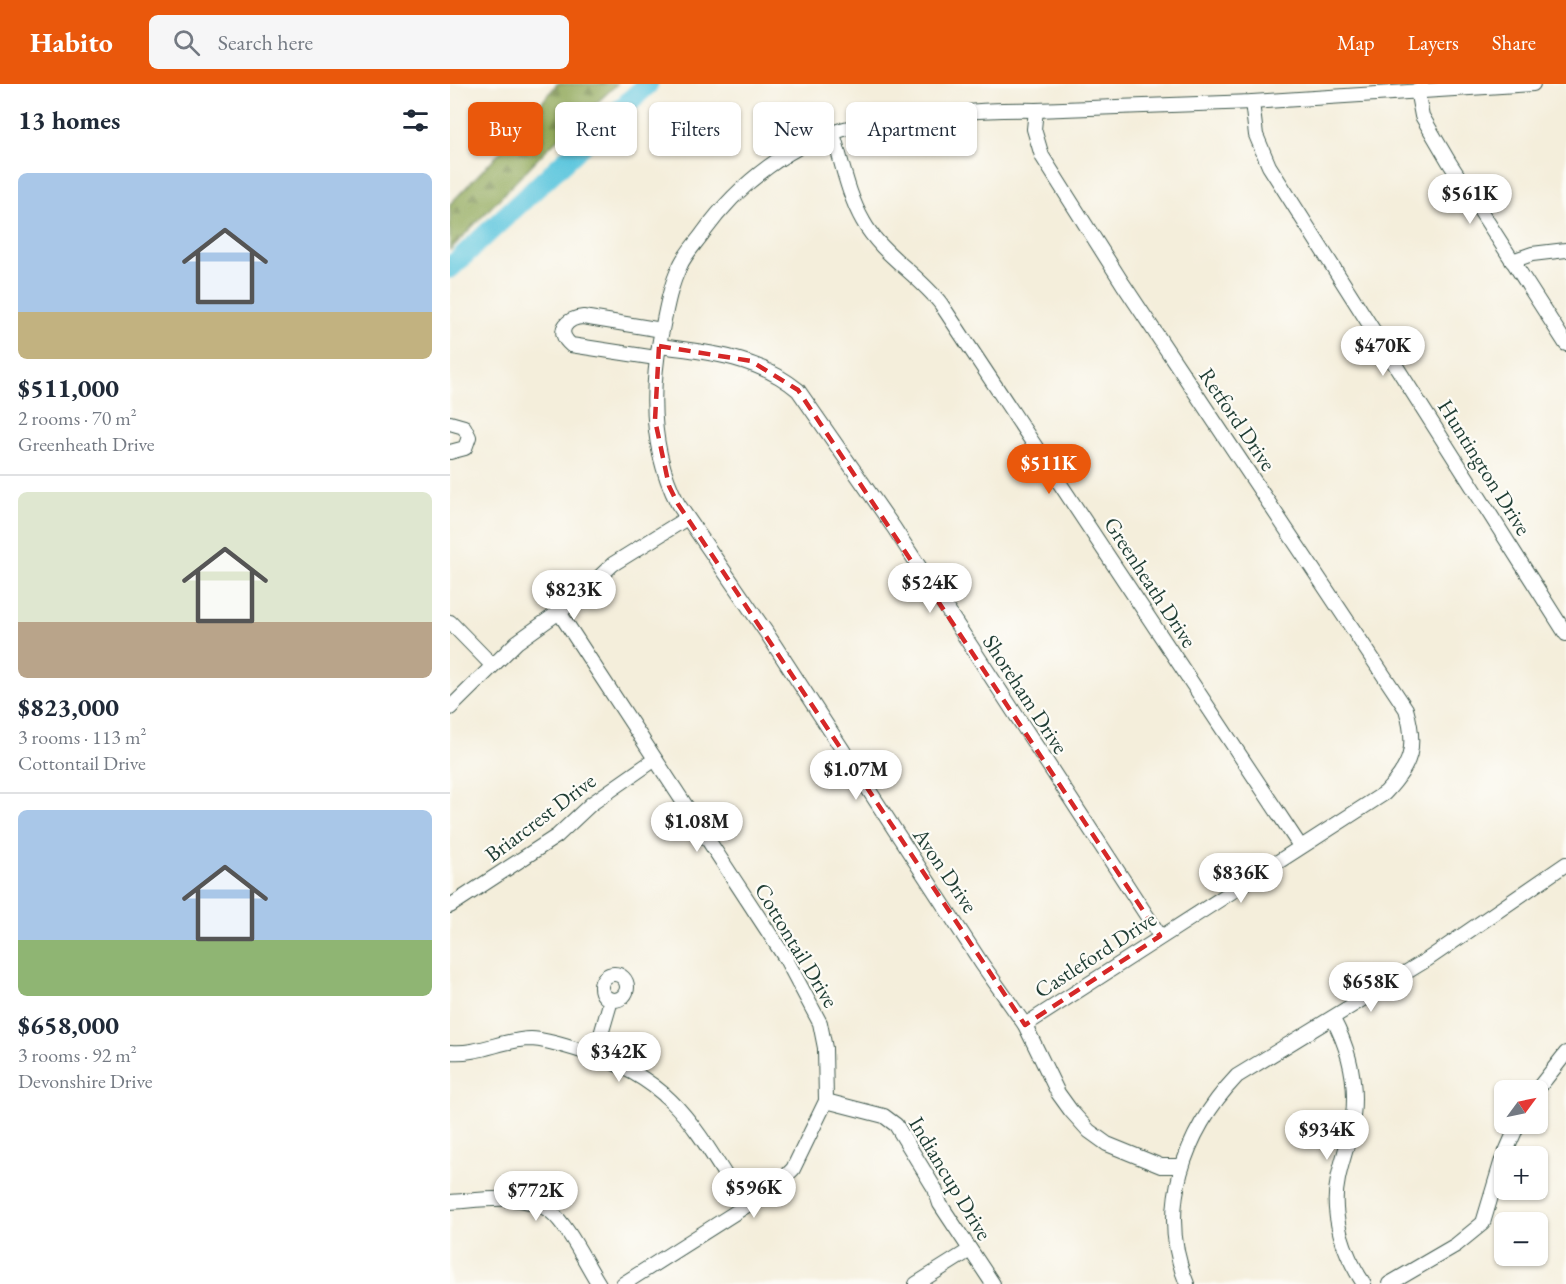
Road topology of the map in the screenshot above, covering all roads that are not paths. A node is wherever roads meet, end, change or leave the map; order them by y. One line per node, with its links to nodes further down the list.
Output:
1 (1533, 84): 2 (street, Avon Drive)
2 (1417, 90): 3 (street, Avon Drive); 9 (street)
3 (1252, 102): 4 (street, Avon Drive); 18 (street, Huntington Drive)
4 (1036, 110): 5 (street, Avon Drive); 21 (street, Retford Drive)
5 (834, 134)
6 (834, 137): 23 (street, Greenheath Drive)
7 (787, 156): 10 (street, Avon Drive)
8 (1566, 250): 9 (street)
9 (1512, 261): 11 (street)
10 (662, 330): 12 (street, Avon Drive); 12 (street, Shoreham Drive)
11 (1566, 344)
12 (658, 352): 15 (street, Avon Drive); 26 (street, Shoreham Drive)
13 (450, 423): 14 (street)
14 (450, 452)
15 (687, 519): 16 (street); 29 (street, Avon Drive)
16 (559, 612): 19 (street); 22 (street, Cottontail Drive)
17 (450, 622): 19 (street)
18 (1566, 634)
19 (492, 665): 20 (street)
20 (450, 708)
21 (1412, 748): 23 (street, Castleford Drive)
22 (654, 760): 25 (street, Briarcrest Drive); 34 (street, Cottontail Drive)
23 (1300, 846): 26 (street, Castleford Drive)
24 (1566, 864): 28 (street)
25 (450, 906)
26 (1160, 936): 29 (street, Castleford Drive)
27 (611, 1000): 32 (street)
28 (1333, 1019): 36 (street); 45 (street)
29 (1024, 1025): 36 (street, Avon Drive)
30 (450, 1052): 32 (street)
31 (1566, 1053): 33 (street)
32 (595, 1055): 38 (street)
33 (1545, 1080)
34 (826, 1101): 38 (street); 39 (street, Indiancup Drive)
35 (1514, 1134): 46 (street)
36 (1182, 1166): 44 (street)
37 (450, 1202): 40 (street)
38 (745, 1206): 41 (street)
39 (970, 1250): 42 (street); 43 (street, Indiancup Drive)
40 (599, 1284)
41 (623, 1284)
42 (916, 1284)
43 (993, 1284)
44 (1187, 1284)
45 (1364, 1284)
46 (1389, 1284)

